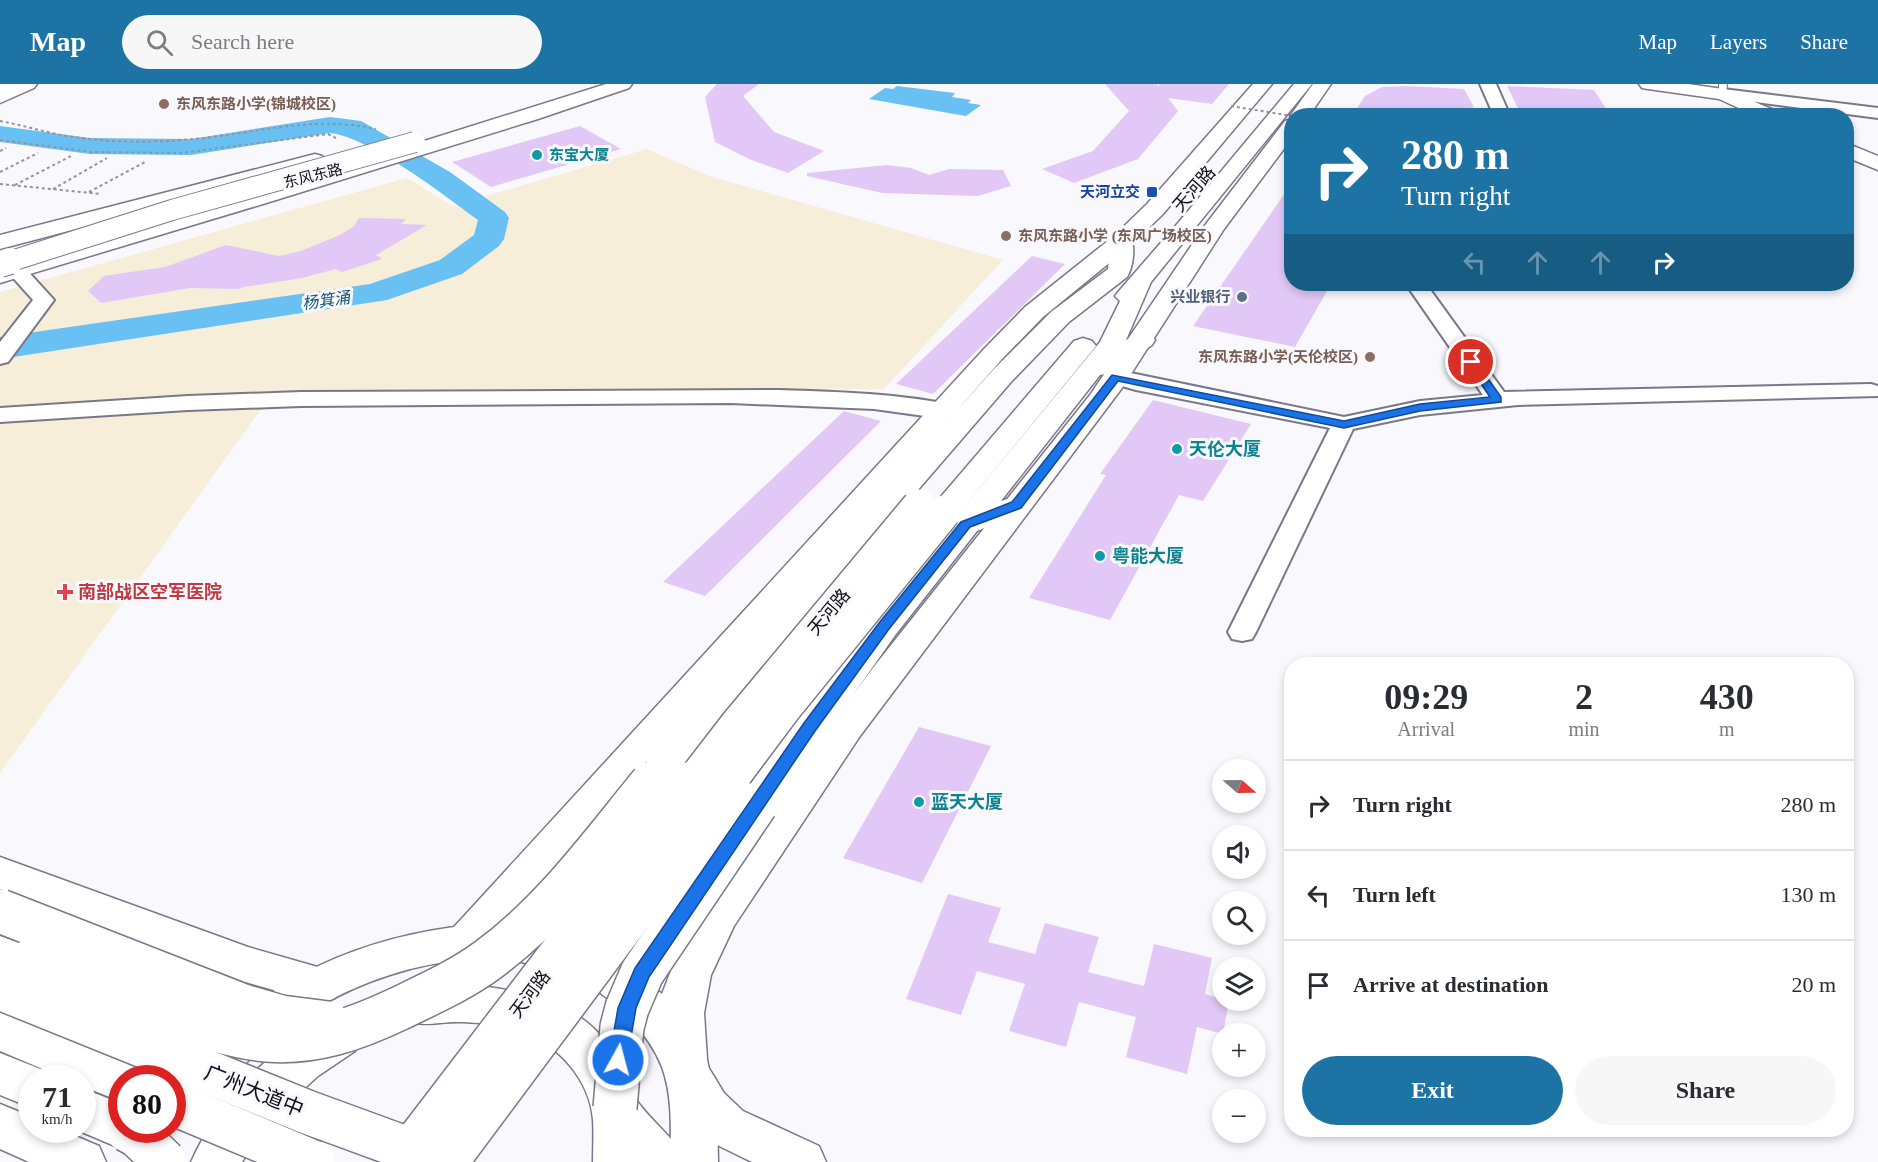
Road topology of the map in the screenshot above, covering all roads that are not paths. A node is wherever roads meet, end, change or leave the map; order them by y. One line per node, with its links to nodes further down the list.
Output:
1 (18, 84): 13 (main road)
2 (28, 84): 14 (main road)
3 (567, 84): 23 (main road, 东风东路)
4 (598, 84): 31 (main road, bridge)
5 (623, 84): 23 (main road, 东风东路)
6 (1263, 84): 28 (main road)
7 (1284, 84): 32 (main road, 天河路)
8 (1303, 84): 27 (main road, 天河路)
9 (1322, 84): 15 (main road)
10 (1488, 84): 16 (street)
11 (1648, 84): 12 (main road)
12 (1723, 89): 17 (main road); 18 (street)
13 (0, 93)
14 (0, 98)
15 (1305, 108)
16 (1498, 108)
17 (1757, 108)
18 (1846, 108)
19 (1854, 109): 20 (street)
20 (1878, 113)
21 (1284, 135): 25 (main road)
22 (359, 148): 23 (main road, 东风东路); 29 (main road); 30 (main road, 东风东路)
23 (403, 151): 31 (main road)
24 (1854, 154): 26 (main road)
25 (1266, 157): 27 (main road); 34 (main road)
26 (1878, 164)
27 (1229, 174): 32 (main road, 天河路)
28 (1122, 241): 32 (main road); 40 (main road)
29 (0, 242)
30 (0, 253)
31 (4, 268): 35 (street)
32 (1130, 276): 37 (main road); 40 (main road); 44 (main road, 天河路)
33 (1421, 291): 39 (street)
34 (1143, 340): 36 (main road); 37 (main road)
35 (0, 357)
36 (1116, 377): 42 (street); 43 (main road)
37 (1085, 379): 44 (main road)
38 (1871, 391): 39 (street)
39 (1498, 400): 42 (street)
40 (954, 412): 41 (street); 46 (main road); 50 (main road)
41 (0, 415)
42 (1344, 424): 45 (street)
43 (1017, 505): 44 (main road); 55 (main road)
44 (943, 514): 47 (main road); 70 (main road, 天河路, bridge); 71 (main road, 天河路, bridge)
45 (1242, 632)
46 (726, 694): 47 (main road); 53 (main road, bridge)
47 (809, 727): 60 (main road, bridge)
48 (0, 873): 52 (main road)
49 (0, 910): 53 (main road, bridge)
50 (466, 943): 52 (main road); 55 (main road)
51 (9, 968): 53 (main road, bridge); 71 (main road, 广州大道中, bridge)
52 (320, 985): 59 (main road)
53 (371, 1021): 60 (main road, bridge); 68 (main road, bridge)
54 (0, 1030): 57 (main road)
55 (685, 1068): 74 (main road); 75 (main road)
56 (0, 1073): 58 (main road)
57 (108, 1076)
58 (18, 1081)
59 (186, 1093)
60 (615, 1108): 72 (main road); 73 (main road)
61 (186, 1109): 69 (main road, bridge)
62 (0, 1126): 65 (main road)
63 (145, 1143): 67 (main road, bridge)
64 (152, 1143): 66 (main road)
65 (82, 1162)
66 (141, 1162)
67 (165, 1162)
68 (215, 1162)
69 (313, 1162)
70 (402, 1162)
71 (444, 1162)
72 (616, 1162)
73 (662, 1162)
74 (694, 1162)
75 (802, 1162)

